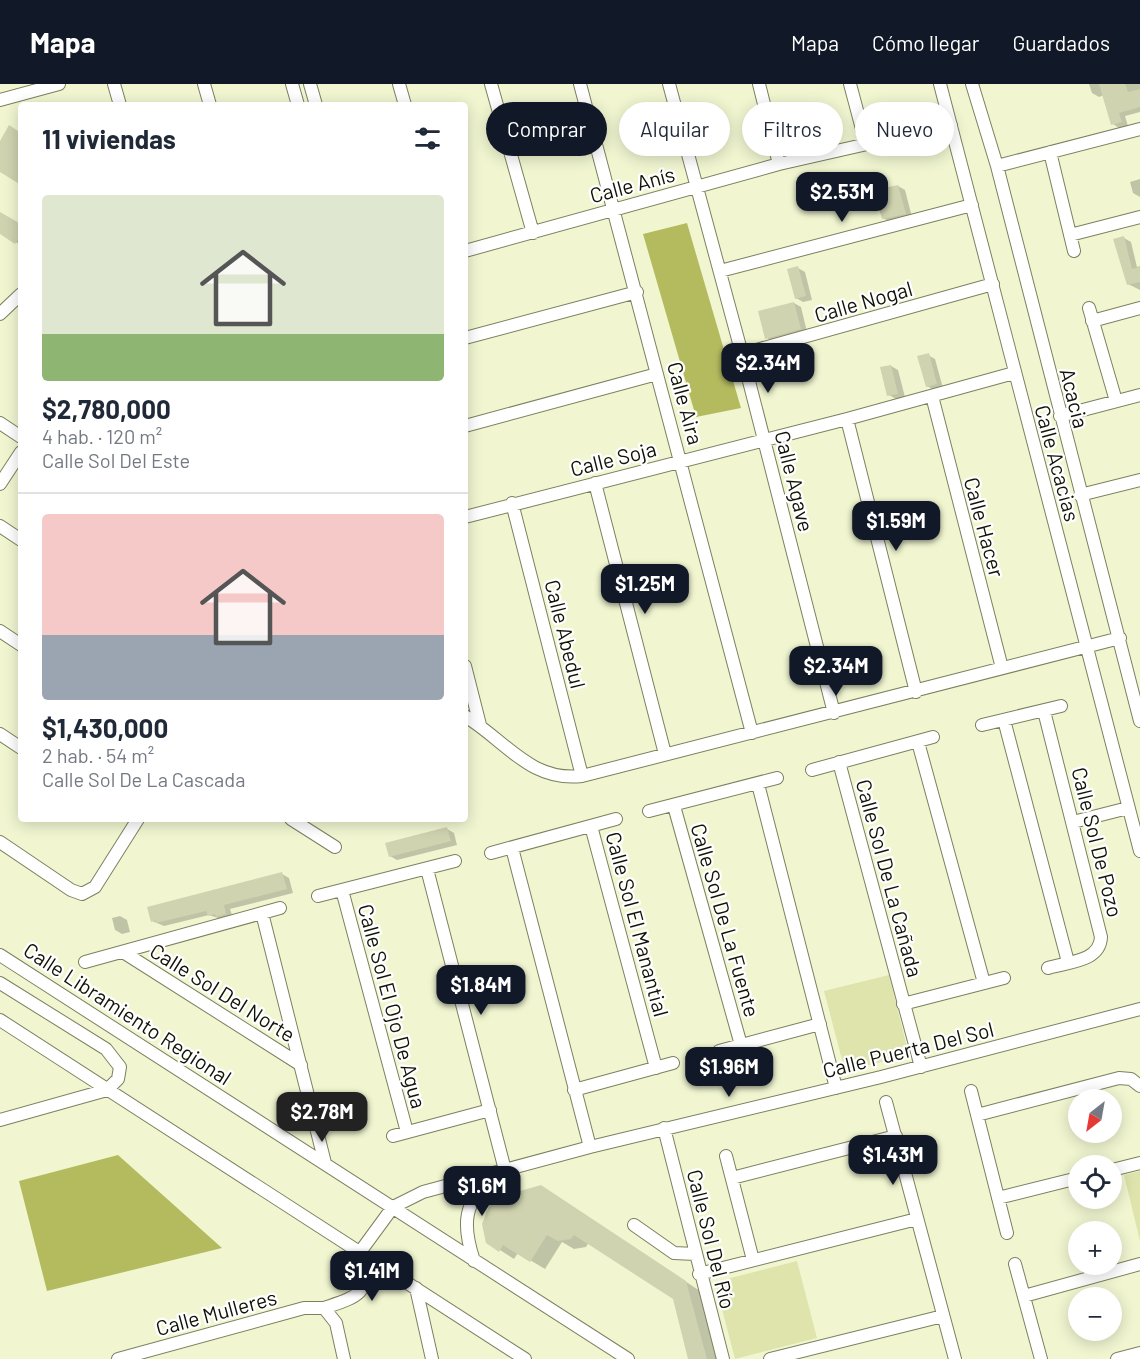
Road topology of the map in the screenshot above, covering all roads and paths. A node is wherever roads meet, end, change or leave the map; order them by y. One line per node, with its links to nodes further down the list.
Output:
1 (57, 84): 14 (street)
2 (114, 84): 15 (street)
3 (204, 84): 16 (street)
4 (292, 84): 17 (street)
5 (310, 84): 18 (street)
6 (399, 84): 19 (street)
7 (491, 84): 32 (street)
8 (580, 84): 30 (street, Calle Aira)
9 (669, 84): 28 (street, Calle Agave)
10 (759, 84): 26 (street)
11 (850, 84): 21 (street)
12 (940, 84): 20 (street, Calle Acacias)
13 (975, 85): 27 (street, Acacia)
14 (0, 100)
15 (119, 102)
16 (209, 102)
17 (297, 102)
18 (315, 102)
19 (404, 102)
20 (945, 102)
21 (855, 103)
22 (1140, 129): 25 (street)
23 (954, 136): 29 (street, Calle Acacias)
24 (855, 147): 26 (street, Calle Anís)
25 (1050, 152): 27 (street); 33 (street)
26 (779, 165): 28 (street, Calle Anís)
27 (997, 166): 51 (street, Acacia)
28 (696, 187): 30 (street, Calle Anís); 36 (street, Calle Agave)
29 (972, 205): 36 (street); 37 (street, Calle Acacias)
30 (615, 208): 32 (street, Calle Anís); 38 (street, Calle Aira)
31 (1140, 217): 33 (street)
32 (533, 233): 34 (street, Calle Anís)
33 (1070, 236): 35 (street)
34 (468, 250)
35 (1074, 251)
36 (720, 271): 45 (street, Calle Agave)
37 (993, 284): 45 (street, Calle Nogal); 46 (street, Calle Acacias)
38 (637, 292): 44 (street); 47 (street, Calle Aira)
39 (18, 297): 42 (street)
40 (1089, 308): 43 (street)
41 (1140, 308): 43 (street)
42 (0, 314)
43 (1092, 321): 50 (street)
44 (468, 337)
45 (742, 354): 56 (street, Calle Agave)
46 (1014, 373): 49 (street, Calle Soja); 70 (street, Calle Acacias)
47 (657, 374): 54 (street); 58 (street, Calle Aira)
48 (1140, 395): 50 (street)
49 (932, 396): 52 (street, Calle Soja); 71 (street, Calle Hacer)
50 (1116, 401): 51 (street)
51 (1060, 416): 62 (street, Acacia)
52 (847, 419): 56 (street, Calle Soja); 73 (street)
53 (0, 423): 55 (street)
54 (468, 425)
55 (18, 435)
56 (764, 440): 58 (street, Calle Soja); 76 (street, Calle Agave)
57 (18, 457): 61 (street)
58 (681, 461): 59 (street, Calle Soja); 82 (street, Calle Aira)
59 (595, 483): 63 (street, Calle Soja); 87 (street)
60 (1139, 483): 62 (street)
61 (0, 484)
62 (1080, 495): 68 (street, Acacia)
63 (512, 503): 64 (street, Calle Soja); 90 (street, Calle Abedul)
64 (468, 516)
65 (0, 526): 66 (street)
66 (18, 538)
67 (0, 631): 69 (street)
68 (1120, 638): 70 (street); 79 (street, Acacia)
69 (18, 643)
70 (1087, 645): 71 (street); 94 (street, Calle Acacias)
71 (1002, 668): 73 (street)
72 (468, 678): 80 (street)
73 (916, 692): 76 (street)
74 (1061, 706): 75 (street)
75 (1044, 711): 78 (street); 99 (street, Calle Sol De Pozo)
76 (834, 713): 82 (street)
77 (468, 718): 80 (street)
78 (1004, 720): 81 (street); 115 (street)
79 (1140, 721)
80 (480, 725): 90 (street)
81 (982, 725)
82 (752, 733): 87 (street)
83 (0, 734): 86 (street)
84 (933, 737): 85 (street, Calle Sol De La Cañada)
85 (918, 742): 88 (street, Calle Sol De La Cañada); 119 (street)
86 (18, 746)
87 (665, 754): 90 (street)
88 (839, 762): 89 (street, Calle Sol De La Cañada); 120 (street, Calle Sol De La Cañada)
89 (812, 770)
90 (582, 776)
91 (777, 778): 92 (street, Calle Sol De La Fuente)
92 (758, 784): 93 (street, Calle Sol De La Fuente); 123 (street)
93 (674, 806): 95 (street, Calle Sol De La Fuente); 124 (street, Calle Sol De La Fuente)
94 (1128, 808): 99 (street); 104 (street, Calle Acacias)
95 (649, 811)
96 (616, 819): 100 (street, Calle Sol El Manantial)
97 (134, 822): 101 (street)
98 (296, 822): 102 (street)
99 (1073, 822): 115 (street, Calle Sol De Pozo)
100 (591, 826): 103 (street, Calle Sol El Manantial); 129 (street, Calle Sol El Manantial)
101 (0, 842)
102 (335, 848)
103 (512, 848): 105 (street, Calle Sol El Manantial); 132 (street)
104 (1140, 852)
105 (491, 853)
106 (455, 861): 107 (street, Calle Sol El Ojo De Agua)
107 (427, 869): 108 (street, Calle Sol El Ojo De Agua); 136 (street)
108 (342, 890): 109 (street, Calle Sol El Ojo De Agua); 140 (street, Calle Sol El Ojo De Agua)
109 (318, 896)
110 (280, 908): 111 (street)
111 (262, 913): 112 (street); 127 (street)
112 (123, 952): 114 (street); 127 (street, Calle Sol Del Norte)
113 (0, 955): 146 (street, Calle Libramiento Regional)
114 (85, 962)
115 (1068, 962): 116 (street, Calle Sol De Pozo)
116 (1048, 968)
117 (1004, 978): 119 (street, Calle Sol De La Cañada)
118 (0, 983): 133 (street)
119 (984, 983): 120 (street, Calle Sol De La Cañada)
120 (903, 1004): 128 (street, Calle Sol De La Cañada)
121 (1140, 1009): 128 (street, Calle Puerta Del Sol)
122 (0, 1020): 133 (street)
123 (820, 1024): 124 (street, Calle Sol De La Fuente); 131 (street)
124 (741, 1045): 125 (street, Calle Sol De La Fuente)
125 (719, 1051)
126 (673, 1064): 129 (street)
127 (301, 1065): 146 (street)
128 (921, 1067): 131 (street, Calle Puerta Del Sol)
129 (656, 1068): 132 (street)
130 (1140, 1086): 137 (street)
131 (836, 1088): 139 (street, Calle Puerta Del Sol)
132 (574, 1089): 143 (street)
133 (107, 1090): 138 (street); 158 (street)
134 (971, 1091): 137 (street)
135 (886, 1102): 142 (street)
136 (490, 1110): 140 (street, Calle Sol El Ojo De Agua); 148 (street)
137 (976, 1114): 152 (street)
138 (0, 1120)
139 (664, 1128): 143 (street, Calle Puerta Del Sol); 157 (street, Calle Sol Del Río)
140 (408, 1132): 141 (street, Calle Sol El Ojo De Agua)
141 (393, 1136)
142 (896, 1136): 150 (street); 154 (street)
143 (590, 1147): 148 (street, Calle Puerta Del Sol)
144 (726, 1156): 150 (street)
145 (1140, 1162): 147 (street)
146 (325, 1163): 153 (street, Calle Libramiento Regional)
147 (1122, 1167)
148 (505, 1170): 149 (street, Calle Puerta Del Sol)
149 (491, 1173): 153 (street, Calle Puerta Del Sol); 160 (street)
150 (732, 1178): 159 (street)
151 (1068, 1180): 152 (street)
152 (998, 1198): 156 (street)
153 (393, 1207): 158 (street, Calle Puerta Del Sol); 160 (street, Calle Libramiento Regional)
154 (916, 1220): 159 (street); 167 (street)
155 (634, 1225): 157 (street)
156 (1007, 1233)
157 (695, 1254): 163 (street, Calle Sol Del Río)
158 (364, 1255): 164 (street); 166 (street, Calle Mulleres)
159 (753, 1260): 163 (street)
160 (474, 1261): 173 (street, Calle Libramiento Regional)
161 (1016, 1264): 165 (street)
162 (1140, 1264): 165 (street)
163 (699, 1274): 174 (street, Calle Sol Del Río)
164 (416, 1288): 171 (street); 172 (street)
165 (1024, 1296): 177 (street)
166 (324, 1308): 169 (street, Calle Mulleres); 170 (street)
167 (943, 1316): 175 (street); 176 (street)
168 (1140, 1353): 178 (street)
169 (118, 1359)
170 (344, 1359)
171 (432, 1359)
172 (525, 1359)
173 (628, 1359)
174 (723, 1359)
175 (770, 1359)
176 (955, 1359)
177 (1041, 1359)
178 (1117, 1359)

